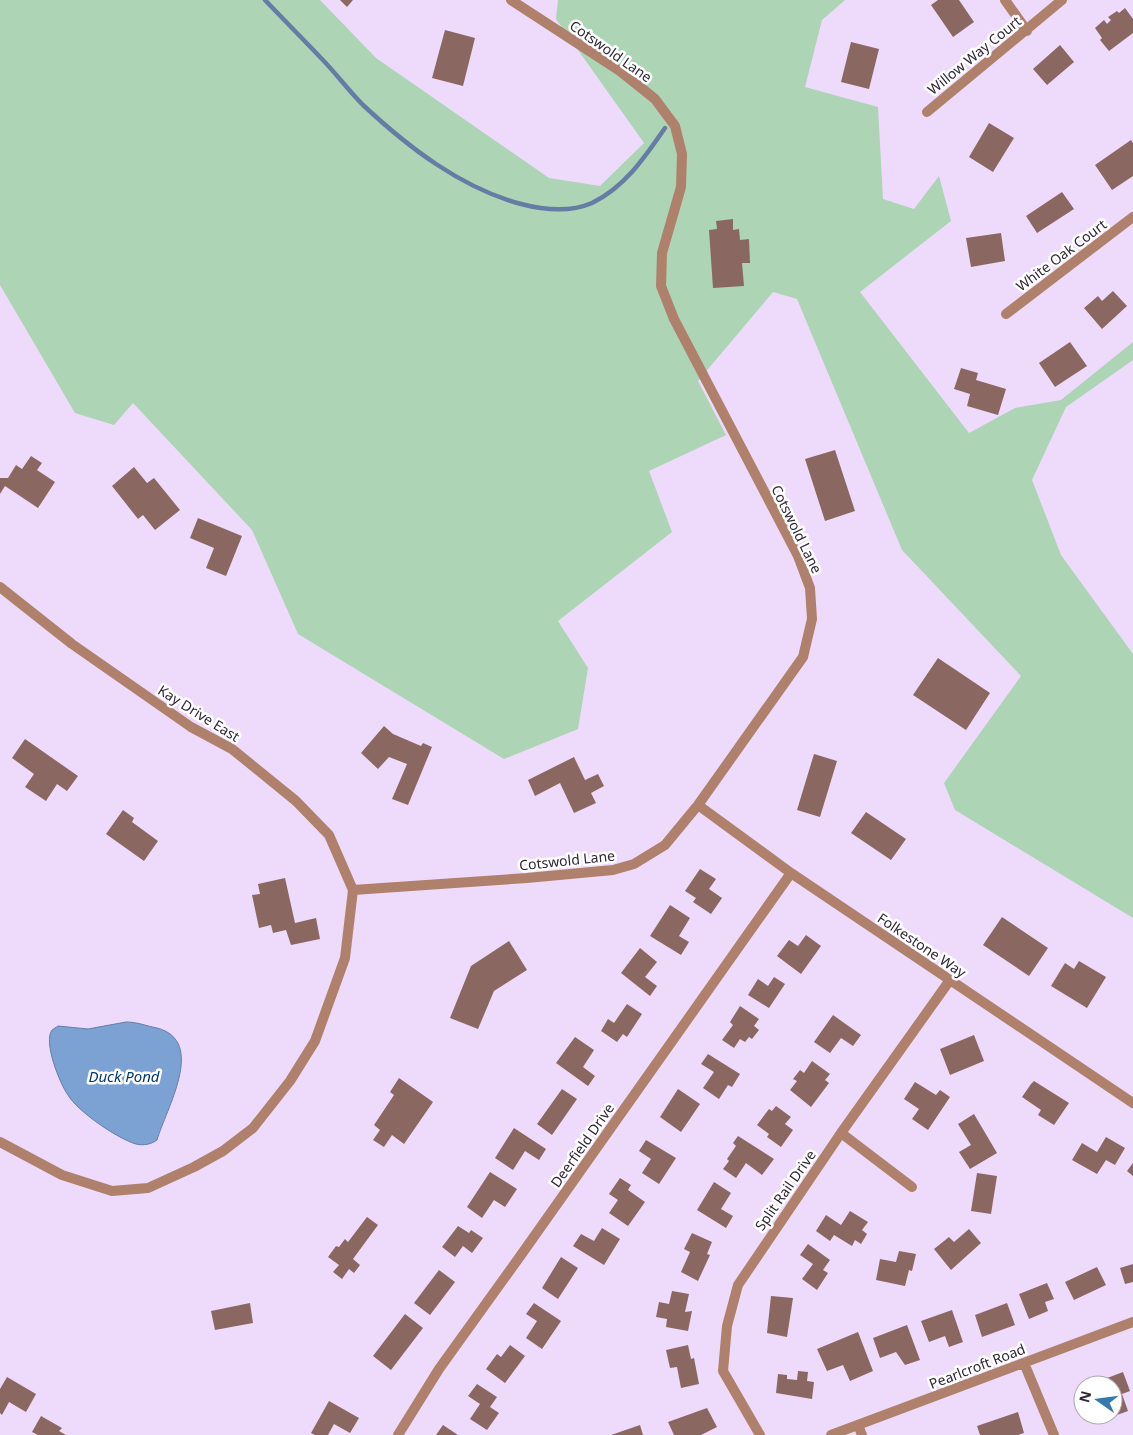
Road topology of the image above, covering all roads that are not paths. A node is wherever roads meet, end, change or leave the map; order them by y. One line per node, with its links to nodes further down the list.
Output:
1 (511, 0): 9 (street, Cotswold Lane)
2 (1005, 0): 4 (street)
3 (1062, 0): 4 (street, Willow Way Court)
4 (1027, 30): 5 (street, Willow Way Court)
5 (927, 112)
6 (1133, 217): 7 (street, White Oak Court)
7 (1006, 314)
8 (0, 587): 11 (street, Kay Drive East)
9 (698, 805): 10 (street, Folkestone Way); 11 (street, Cotswold Lane)
10 (791, 873): 12 (street, Folkestone Way); 20 (street, Deerfield Drive)
11 (353, 890): 15 (street)
12 (950, 980): 13 (street, Folkestone Way); 14 (street, Split Rail Drive)
13 (1133, 1103)
14 (841, 1133): 16 (street); 21 (street, Split Rail Drive)
15 (0, 1142)
16 (912, 1187)
17 (1133, 1322): 18 (street, Pearlcroft Road)
18 (1024, 1363): 19 (street, Pearlcroft Road); 23 (street)
19 (860, 1430): 22 (street, Pearlcroft Road)
20 (398, 1435)
21 (760, 1435)
22 (830, 1435)
23 (1054, 1435)

